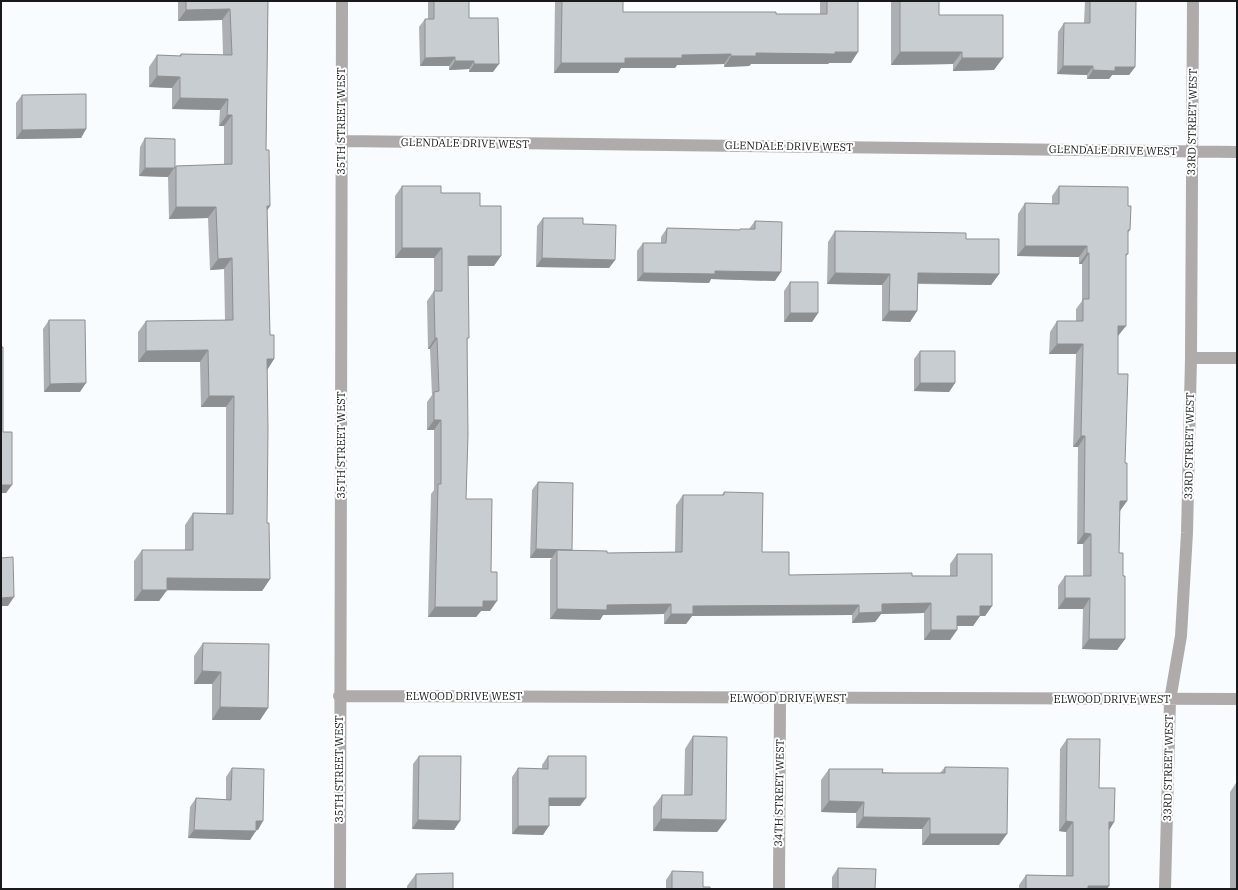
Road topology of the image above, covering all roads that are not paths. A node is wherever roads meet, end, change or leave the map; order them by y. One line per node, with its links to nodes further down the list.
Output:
1 (342, 1): 3 (street, 35TH STREET WEST)
2 (1193, 1): 4 (street, 33RD STREET WEST)
3 (342, 141): 4 (street, GLENDALE DRIVE WEST); 8 (street, 35TH STREET WEST)
4 (1192, 151): 5 (street, GLENDALE DRIVE WEST); 6 (street, 33RD STREET WEST)
5 (1237, 152)
6 (1191, 358): 7 (street); 11 (street, 33RD STREET WEST)
7 (1237, 358)
8 (339, 696): 9 (street, ELWOOD DRIVE WEST); 12 (street, 35TH STREET WEST)
9 (780, 698): 11 (street, ELWOOD DRIVE WEST); 13 (street, 34TH STREET WEST)
10 (1237, 699): 11 (street, ELWOOD DRIVE WEST)
11 (1170, 700): 14 (street, 33RD STREET WEST)
12 (340, 889)
13 (778, 889)
14 (1165, 889)

